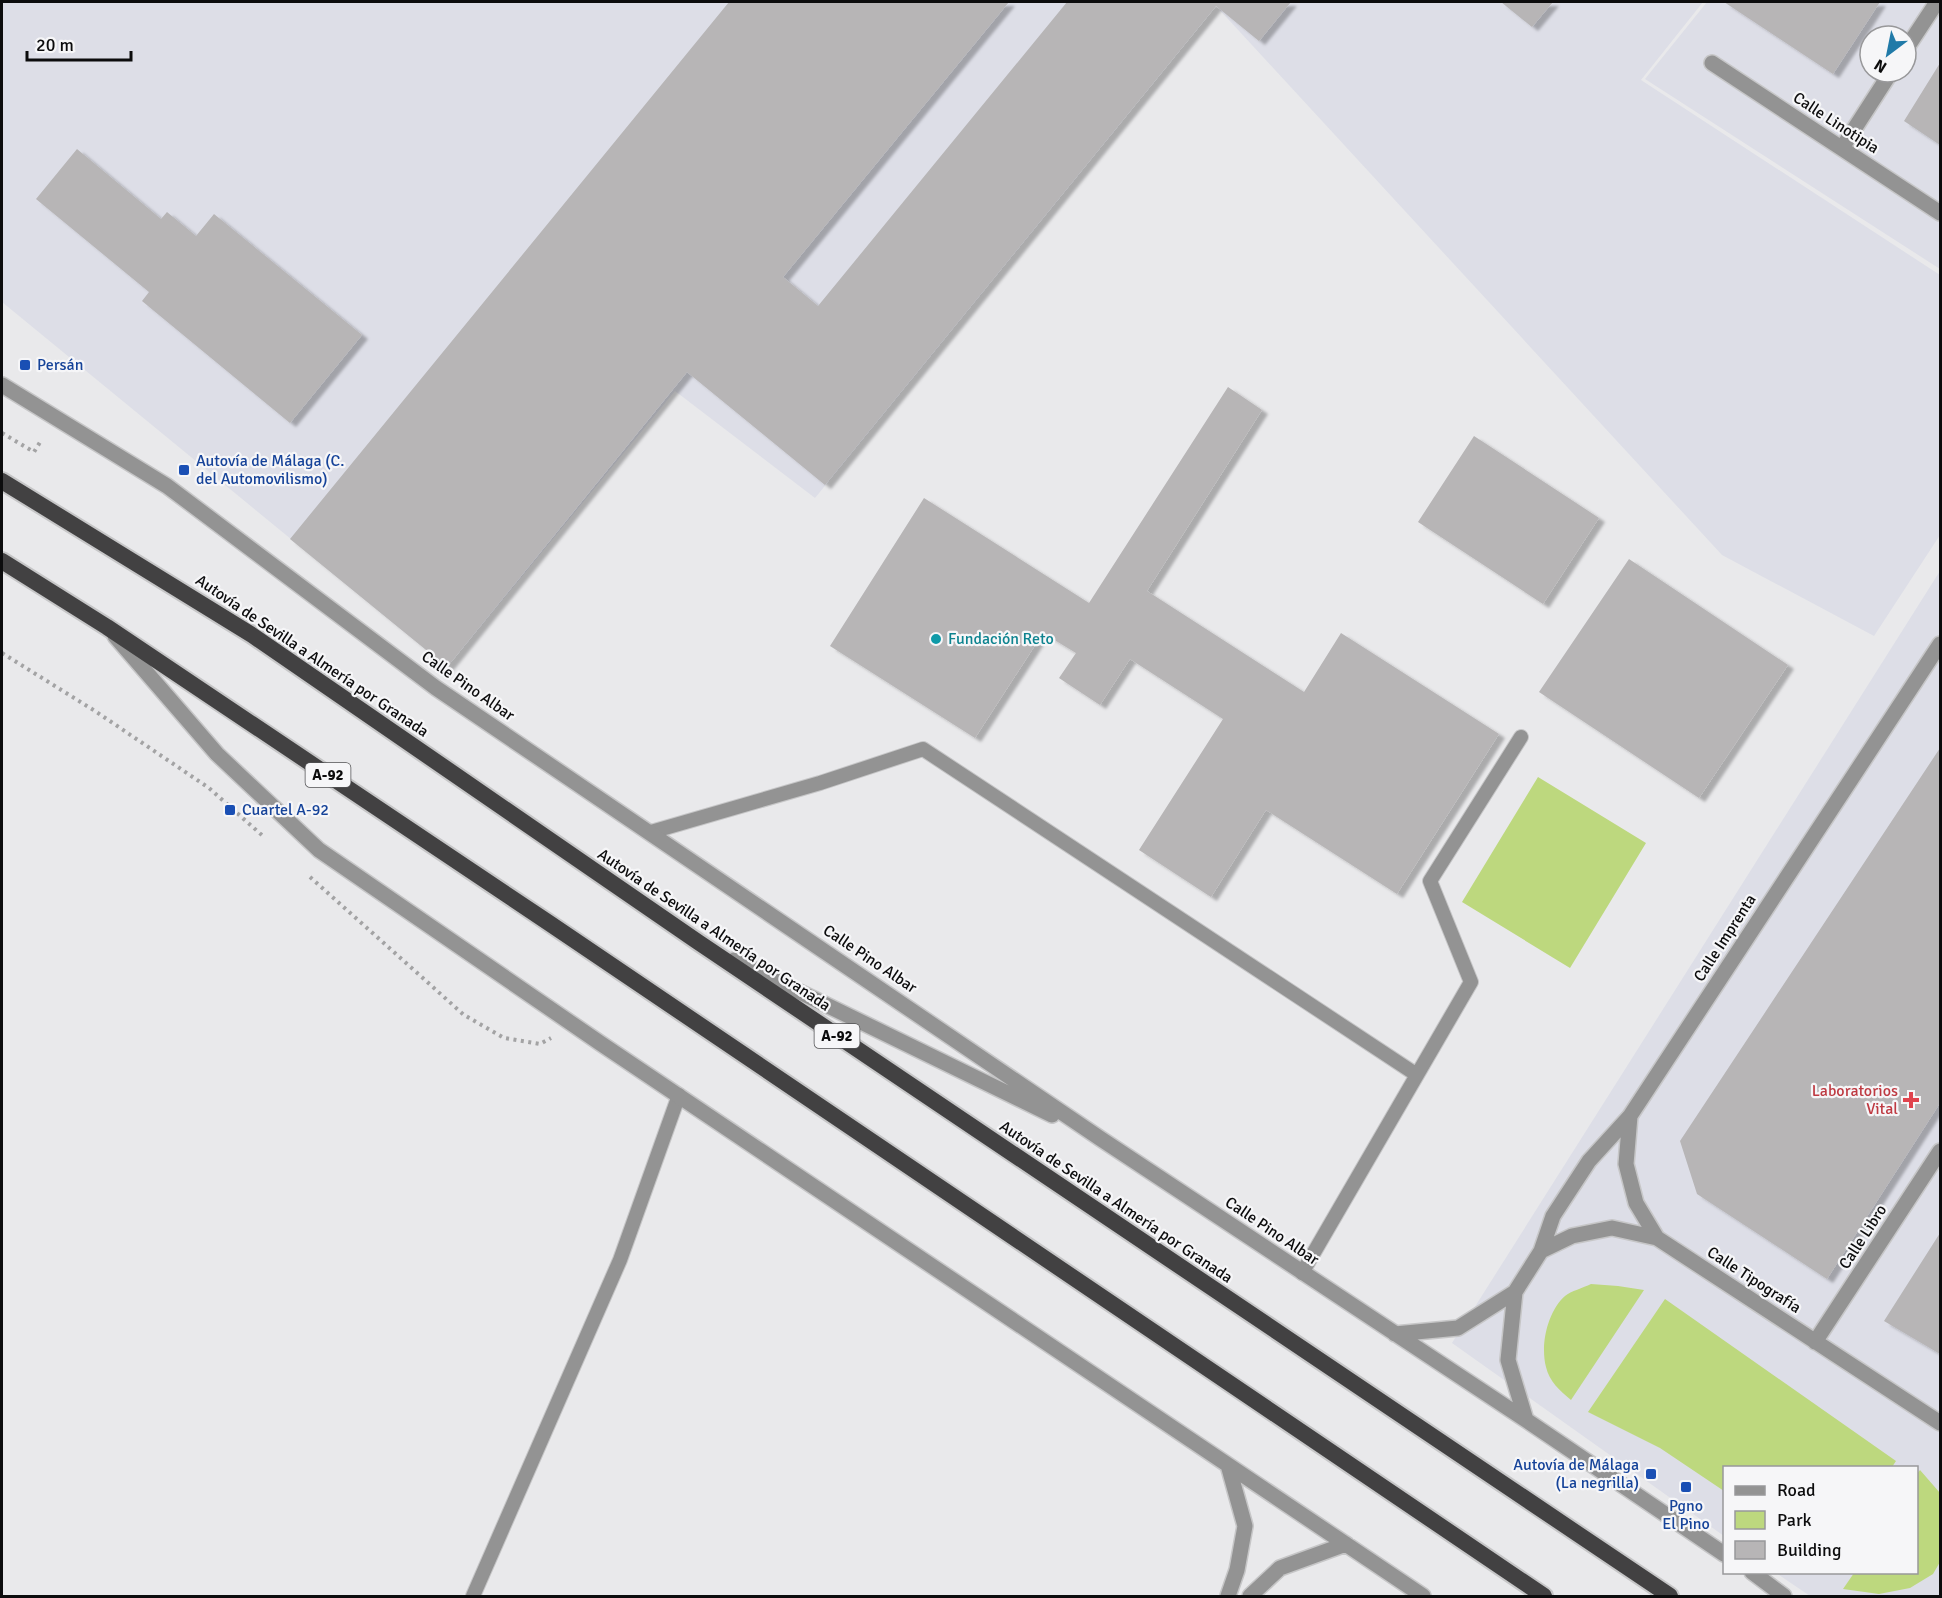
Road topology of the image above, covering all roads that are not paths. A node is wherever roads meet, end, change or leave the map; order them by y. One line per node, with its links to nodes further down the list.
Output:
1 (1937, 2): 2 (street)
2 (1918, 31)
3 (1712, 63): 5 (street, Calle Linotipia)
4 (1883, 84): 5 (street)
5 (1842, 148): 6 (street, Calle Linotipia)
6 (1941, 213)
7 (2, 385): 13 (street, Calle Pino Albar)
8 (2, 480): 14 (highway, Autovía de Sevilla a Almería por Granada / A-92)
9 (2, 561): 10 (highway, A-92)
10 (107, 627): 16 (street); 36 (highway, A-92)
11 (1941, 644): 17 (street, Calle Imprenta)
12 (1521, 736): 15 (lane)
13 (651, 832): 15 (lane); 18 (street, Calle Pino Albar)
14 (698, 942): 18 (street); 37 (highway, Autovía de Sevilla a Almería por Granada / A-92)
15 (1417, 1075): 22 (lane)
16 (679, 1095): 28 (street); 32 (lane)
17 (1630, 1116): 20 (street, Calle Tipografía); 21 (street, Calle Imprenta)
18 (1101, 1139): 22 (street, Calle Pino Albar)
19 (1941, 1151): 25 (street, Calle Libro)
20 (1657, 1238): 21 (street); 25 (street, Calle Tipografía)
21 (1541, 1251): 23 (street, Calle Imprenta)
22 (1302, 1273): 24 (street, Calle Pino Albar)
23 (1515, 1292): 24 (street, Calle Imprenta); 26 (street, Calle Imprenta)
24 (1395, 1334): 26 (street, Calle Pino Albar)
25 (1815, 1342): 27 (street, Calle Tipografía)
26 (1526, 1420): 30 (street, Calle Pino Albar)
27 (1941, 1423)
28 (1228, 1465): 29 (street); 33 (street)
29 (1346, 1544): 34 (street); 35 (street)
30 (1723, 1553)
31 (1757, 1576): 38 (street); 39 (street)
32 (474, 1596)
33 (1228, 1596)
34 (1250, 1596)
35 (1423, 1596)
36 (1544, 1596)
37 (1670, 1596)
38 (1784, 1596)
39 (1796, 1596)

